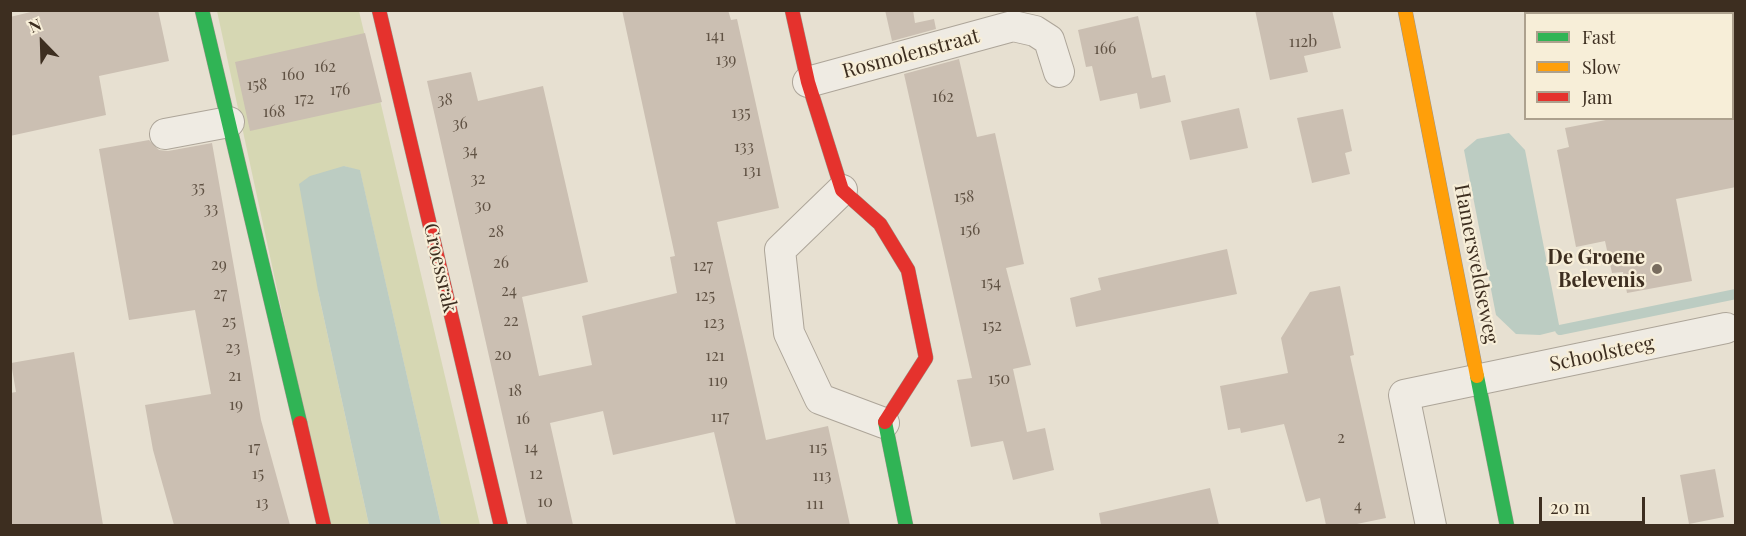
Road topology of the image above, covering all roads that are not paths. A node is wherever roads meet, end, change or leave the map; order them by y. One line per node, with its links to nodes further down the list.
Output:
1 (202, 10): 8 (street)
2 (379, 10): 15 (street, Croessrak)
3 (792, 10): 7 (street)
4 (1405, 10): 12 (street, Hamersveldseweg)
5 (1012, 18): 6 (street, Rosmolenstraat); 7 (street, Rosmolenstraat)
6 (1059, 72)
7 (808, 82): 10 (street)
8 (229, 122): 9 (street); 14 (street)
9 (165, 134)
10 (842, 190): 13 (street); 13 (street)
11 (1726, 328): 12 (street, Schoolsteeg)
12 (1479, 380): 17 (street, Schoolsteeg); 18 (street, Hamersveldseweg)
13 (884, 423): 16 (street)
14 (324, 525)
15 (501, 525)
16 (906, 525)
17 (1431, 525)
18 (1506, 525)

